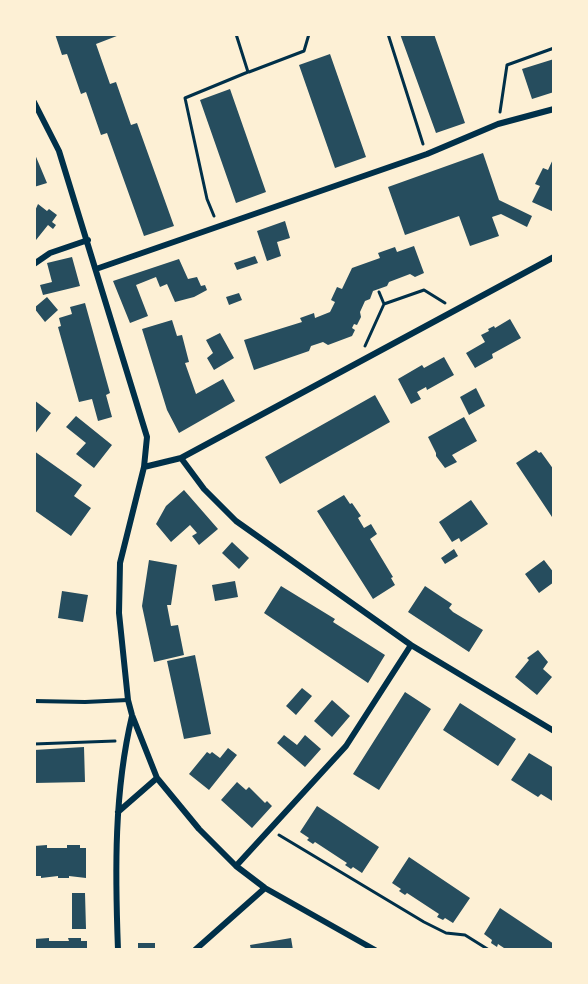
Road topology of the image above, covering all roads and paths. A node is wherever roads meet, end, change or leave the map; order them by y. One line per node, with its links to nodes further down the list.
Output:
1 (236, 34): 5 (path)
2 (309, 34): 5 (path)
3 (388, 34): 9 (path)
4 (554, 48): 8 (path)
5 (248, 72): 10 (path)
6 (34, 102): 11 (street)
7 (554, 109): 8 (street)
8 (498, 124): 9 (street)
9 (427, 154): 10 (street)
10 (218, 226): 14 (street)
11 (88, 240): 13 (street); 14 (street)
12 (554, 257): 17 (street)
13 (34, 264)
14 (96, 268): 20 (street)
15 (379, 292): 16 (path)
16 (384, 304): 17 (path); 18 (path)
17 (456, 309): 18 (street)
18 (359, 361): 19 (street)
19 (181, 458): 20 (street); 21 (street)
20 (144, 466): 22 (street)
21 (411, 645): 25 (street); 30 (street)
22 (128, 700): 23 (lane); 24 (street)
23 (34, 701)
24 (132, 715): 26 (street); 28 (street)
25 (554, 731)
26 (126, 740): 27 (path); 29 (street)
27 (34, 744)
28 (158, 778): 29 (street); 31 (street)
29 (118, 812): 33 (street)
30 (270, 830): 31 (street); 36 (path)
31 (236, 866): 32 (street)
32 (265, 888): 34 (street); 35 (street)
33 (118, 950)
34 (195, 950)
35 (375, 950)
36 (489, 950)

